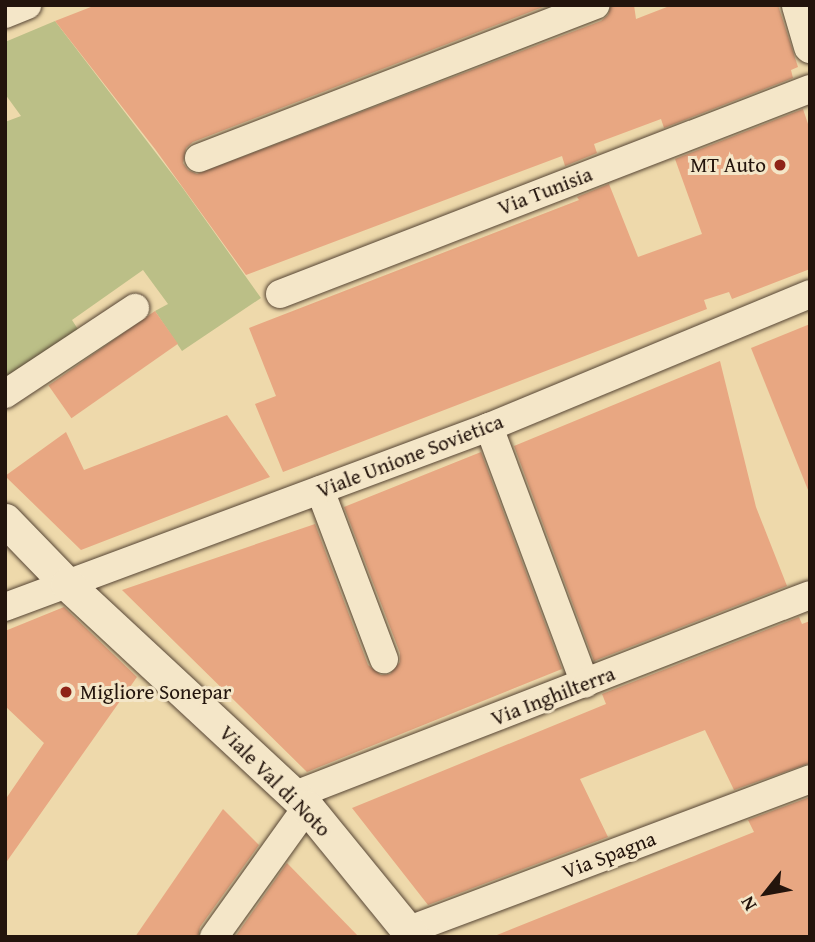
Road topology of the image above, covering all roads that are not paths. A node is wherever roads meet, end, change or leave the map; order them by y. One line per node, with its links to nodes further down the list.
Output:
1 (27, 5): 4 (street)
2 (595, 5): 7 (street)
3 (798, 5): 5 (street)
4 (5, 14)
5 (810, 46)
6 (810, 89): 8 (street, Via Tunisia)
7 (199, 158)
8 (280, 294)
9 (810, 294): 12 (street, Viale Unione Sovietica)
10 (135, 307): 11 (street)
11 (5, 394)
12 (489, 427): 13 (street, Viale Unione Sovietica); 19 (street)
13 (320, 490): 15 (street, Viale Unione Sovietica); 18 (street)
14 (5, 520): 15 (street, Viale Val di Noto)
15 (67, 583): 17 (street, Viale Unione Sovietica); 21 (street, Viale Val di Noto)
16 (810, 595): 19 (street, Via Inghilterra)
17 (5, 607)
18 (384, 659)
19 (585, 684): 21 (street, Via Inghilterra)
20 (810, 779): 22 (street, Via Spagna)
21 (301, 801): 22 (street, Viale Val di Noto); 23 (street)
22 (411, 934)
23 (214, 937)

